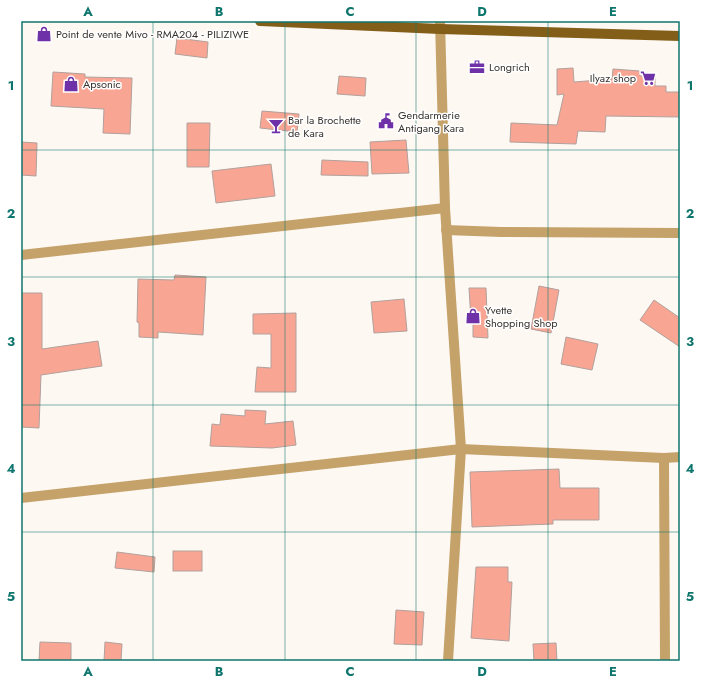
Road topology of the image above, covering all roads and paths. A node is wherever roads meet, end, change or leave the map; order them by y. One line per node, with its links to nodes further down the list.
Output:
1 (260, 21): 2 (main road)
2 (440, 25): 3 (main road); 4 (street)
3 (680, 36)
4 (445, 208): 5 (street); 7 (street)
5 (446, 230): 6 (street); 8 (street)
6 (680, 233)
7 (21, 255)
8 (461, 449): 10 (street); 11 (street); 12 (street)
9 (680, 457): 10 (street)
10 (664, 458): 13 (street)
11 (21, 498)
12 (448, 661)
13 (665, 661)

